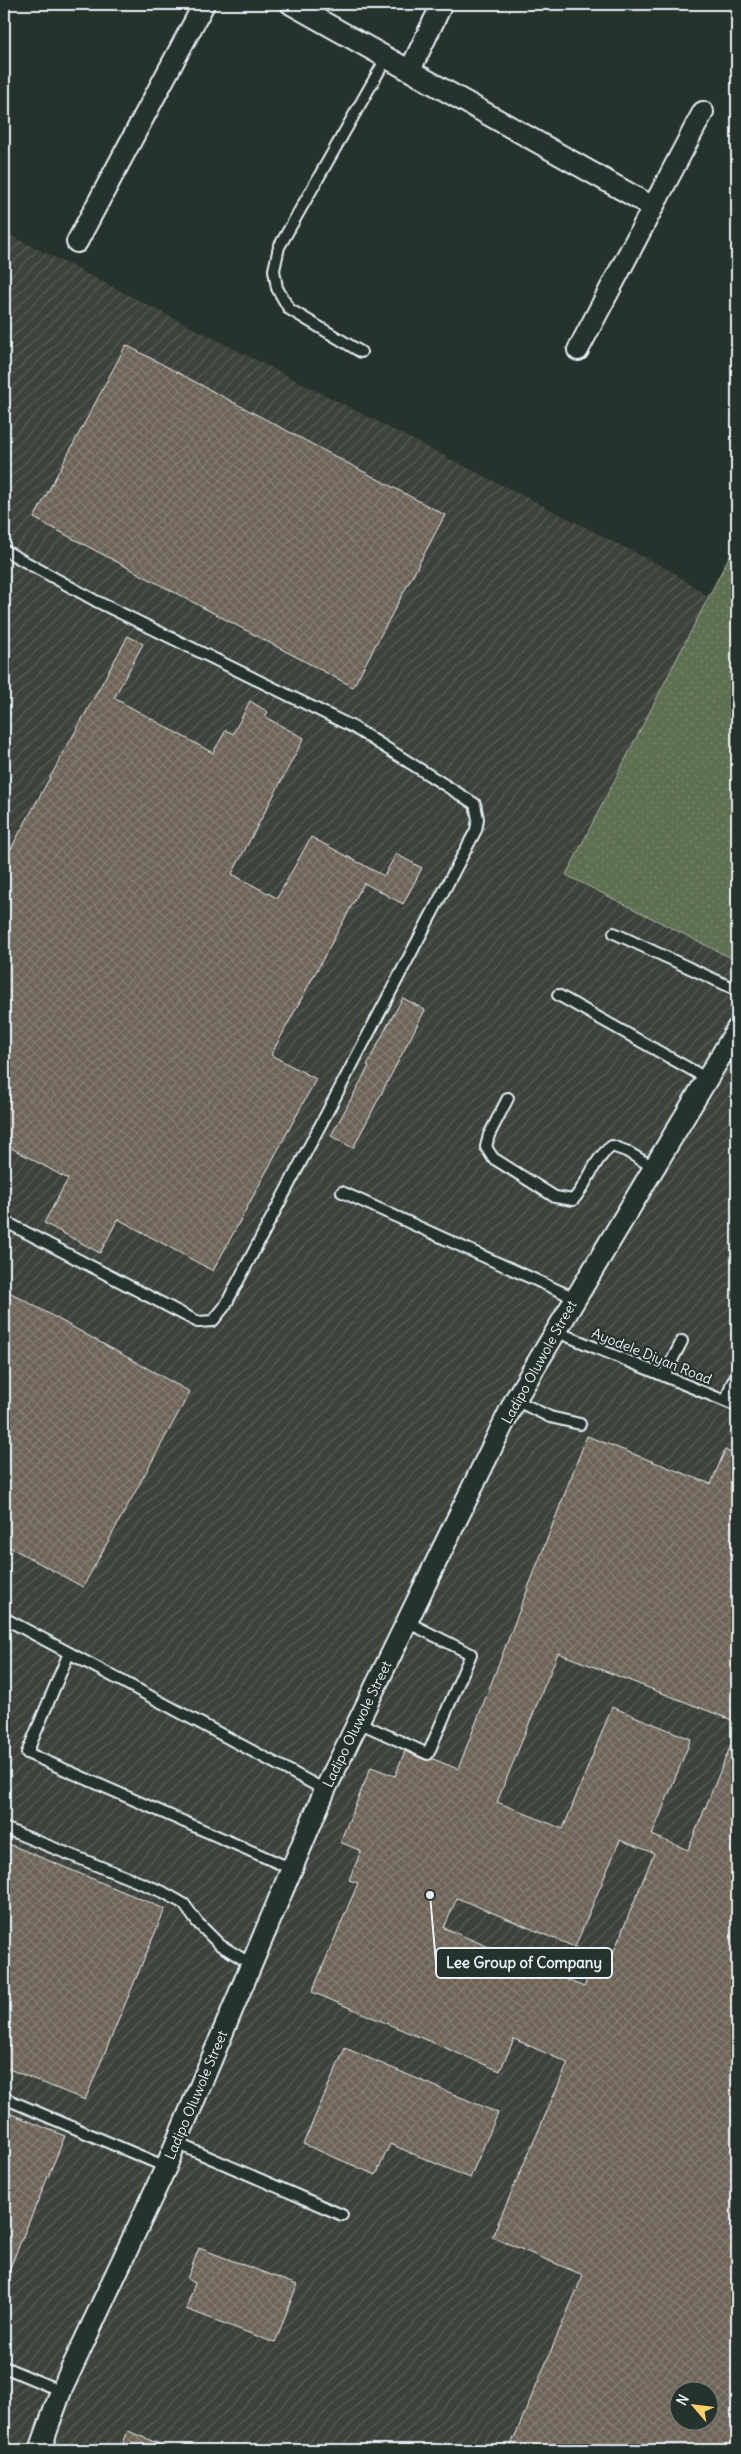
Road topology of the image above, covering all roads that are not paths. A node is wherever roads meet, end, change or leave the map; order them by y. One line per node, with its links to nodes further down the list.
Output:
1 (204, 4): 8 (street)
2 (291, 4): 4 (street)
3 (442, 4): 5 (street)
4 (387, 58): 5 (street); 10 (lane)
5 (410, 70): 7 (street)
6 (703, 112): 7 (street)
7 (653, 207): 9 (street)
8 (77, 242)
9 (578, 350)
10 (361, 352)
11 (4, 550): 20 (lane)
12 (614, 934): 13 (lane)
13 (737, 990)
14 (558, 995): 16 (lane)
15 (737, 1029): 16 (street, Ladipo Oluwole Street)
16 (706, 1078): 18 (street, Ladipo Oluwole Street)
17 (508, 1098): 18 (lane)
18 (653, 1167): 21 (street, Ladipo Oluwole Street)
19 (342, 1192): 21 (lane)
20 (4, 1221)
21 (575, 1298): 22 (street, Ladipo Oluwole Street)
22 (555, 1331): 25 (lane, Ayodele Diyan Road); 26 (street, Ladipo Oluwole Street)
23 (682, 1341): 25 (lane)
24 (737, 1374): 27 (lane)
25 (664, 1376): 27 (lane, Ayodele Diyan Road)
26 (515, 1400): 29 (lane); 31 (street, Ladipo Oluwole Street)
27 (726, 1401): 28 (lane, Ayodele Diyan Road)
28 (737, 1406)
29 (580, 1424)
30 (4, 1618): 32 (lane)
31 (406, 1622): 33 (street, Ladipo Oluwole Street); 33 (lane)
32 (70, 1653): 34 (lane); 36 (lane)
33 (358, 1722): 34 (street, Ladipo Oluwole Street)
34 (325, 1790): 36 (street, Ladipo Oluwole Street)
35 (4, 1828): 37 (lane)
36 (292, 1869): 37 (street, Ladipo Oluwole Street)
37 (251, 1964): 39 (street, Ladipo Oluwole Street)
38 (4, 2098): 40 (lane)
39 (176, 2143): 40 (street, Ladipo Oluwole Street); 41 (lane)
40 (166, 2167): 43 (street, Ladipo Oluwole Street)
41 (342, 2214)
42 (4, 2366): 43 (lane)
43 (61, 2391): 44 (street, Ladipo Oluwole Street)
44 (40, 2450)

